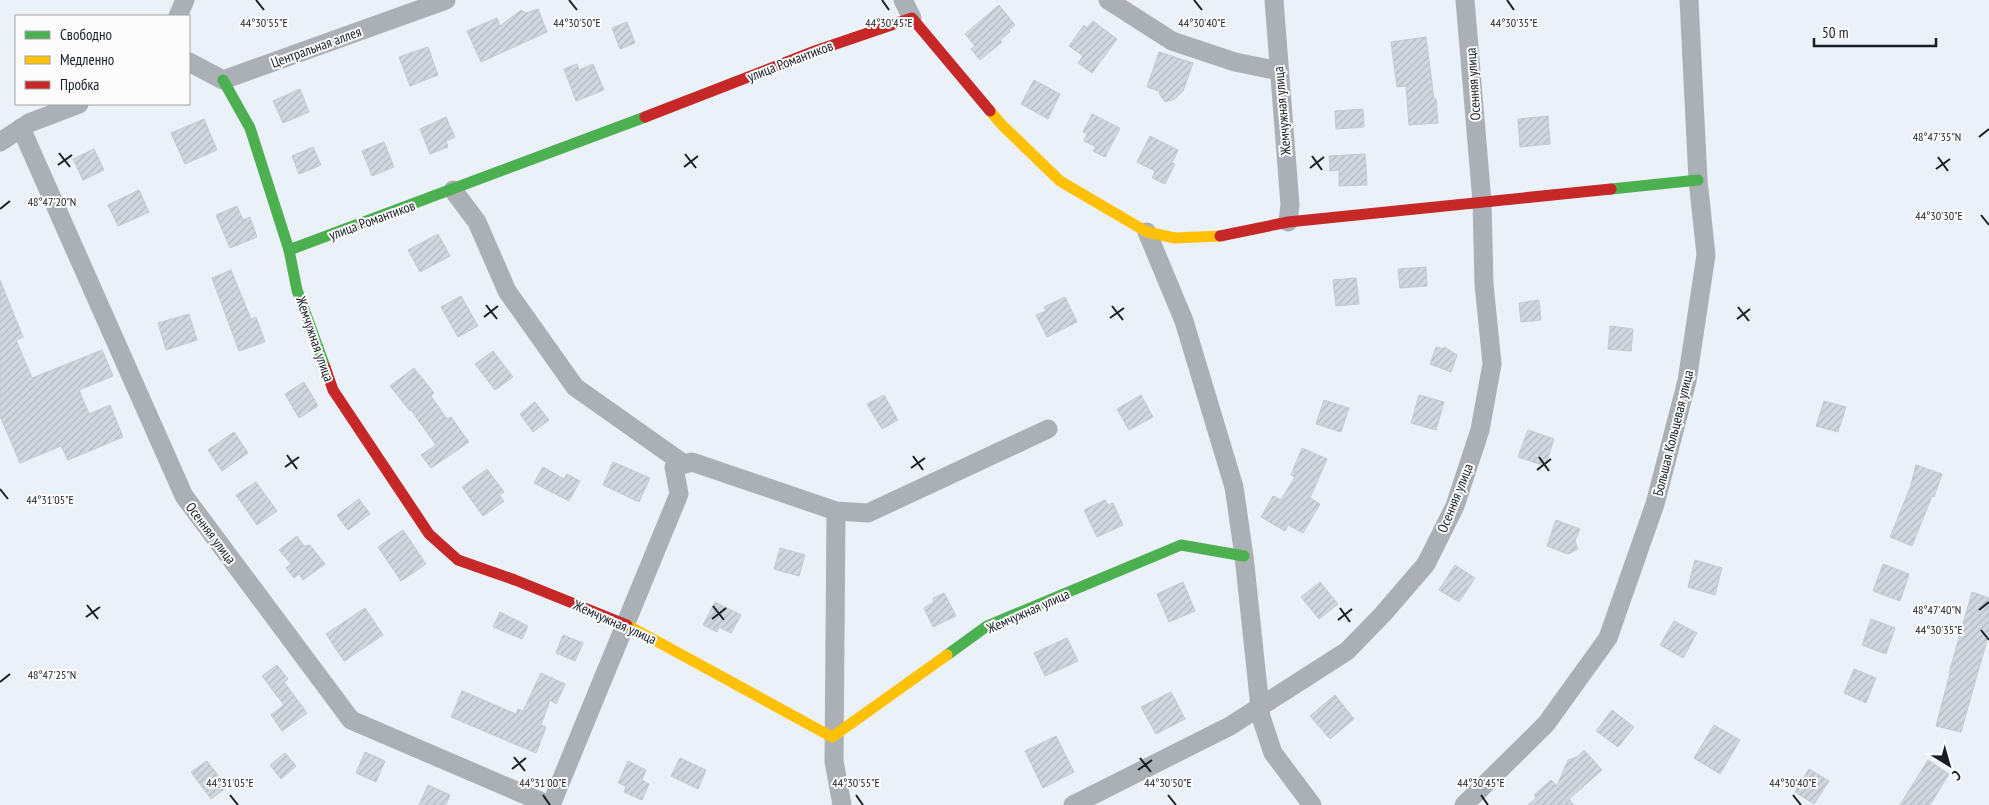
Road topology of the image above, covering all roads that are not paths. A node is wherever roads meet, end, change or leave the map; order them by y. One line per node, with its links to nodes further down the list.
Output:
1 (185, 0): 8 (street)
2 (446, 0): 12 (street, Центральная аллея)
3 (903, 0): 9 (street)
4 (1108, 0): 11 (street)
5 (1274, 0): 11 (street, Жемчужная улица)
6 (1465, 0): 18 (street, Осенняя улица)
7 (1689, 0): 16 (street, Большая Кольцевая улица)
8 (178, 15)
9 (912, 18): 17 (street, улица Романтиков); 20 (street)
10 (190, 63): 12 (street)
11 (1279, 71): 19 (street, Жемчужная улица)
12 (224, 80): 21 (street, Жемчужная улица)
13 (77, 105): 14 (street)
14 (21, 128): 15 (street); 29 (street, Осенняя улица)
15 (0, 142)
16 (1698, 180): 18 (street); 33 (street, Большая Кольцевая улица)
17 (453, 190): 21 (street, улица Романтиков); 23 (street)
18 (1482, 202): 19 (street); 27 (street, Осенняя улица)
19 (1288, 222): 20 (street)
20 (1147, 232): 25 (street)
21 (290, 250): 26 (street, Жемчужная улица)
22 (1048, 429): 24 (street)
23 (684, 464): 24 (street); 26 (street)
24 (836, 511): 28 (street)
25 (1244, 556): 27 (street); 28 (street, Жемчужная улица)
26 (625, 624): 28 (street, Жемчужная улица); 29 (street)
27 (1260, 707): 31 (street, Осенняя улица); 32 (street)
28 (835, 735): 30 (street)
29 (550, 805)
30 (842, 805)
31 (1073, 805)
32 (1312, 805)
33 (1464, 805)

